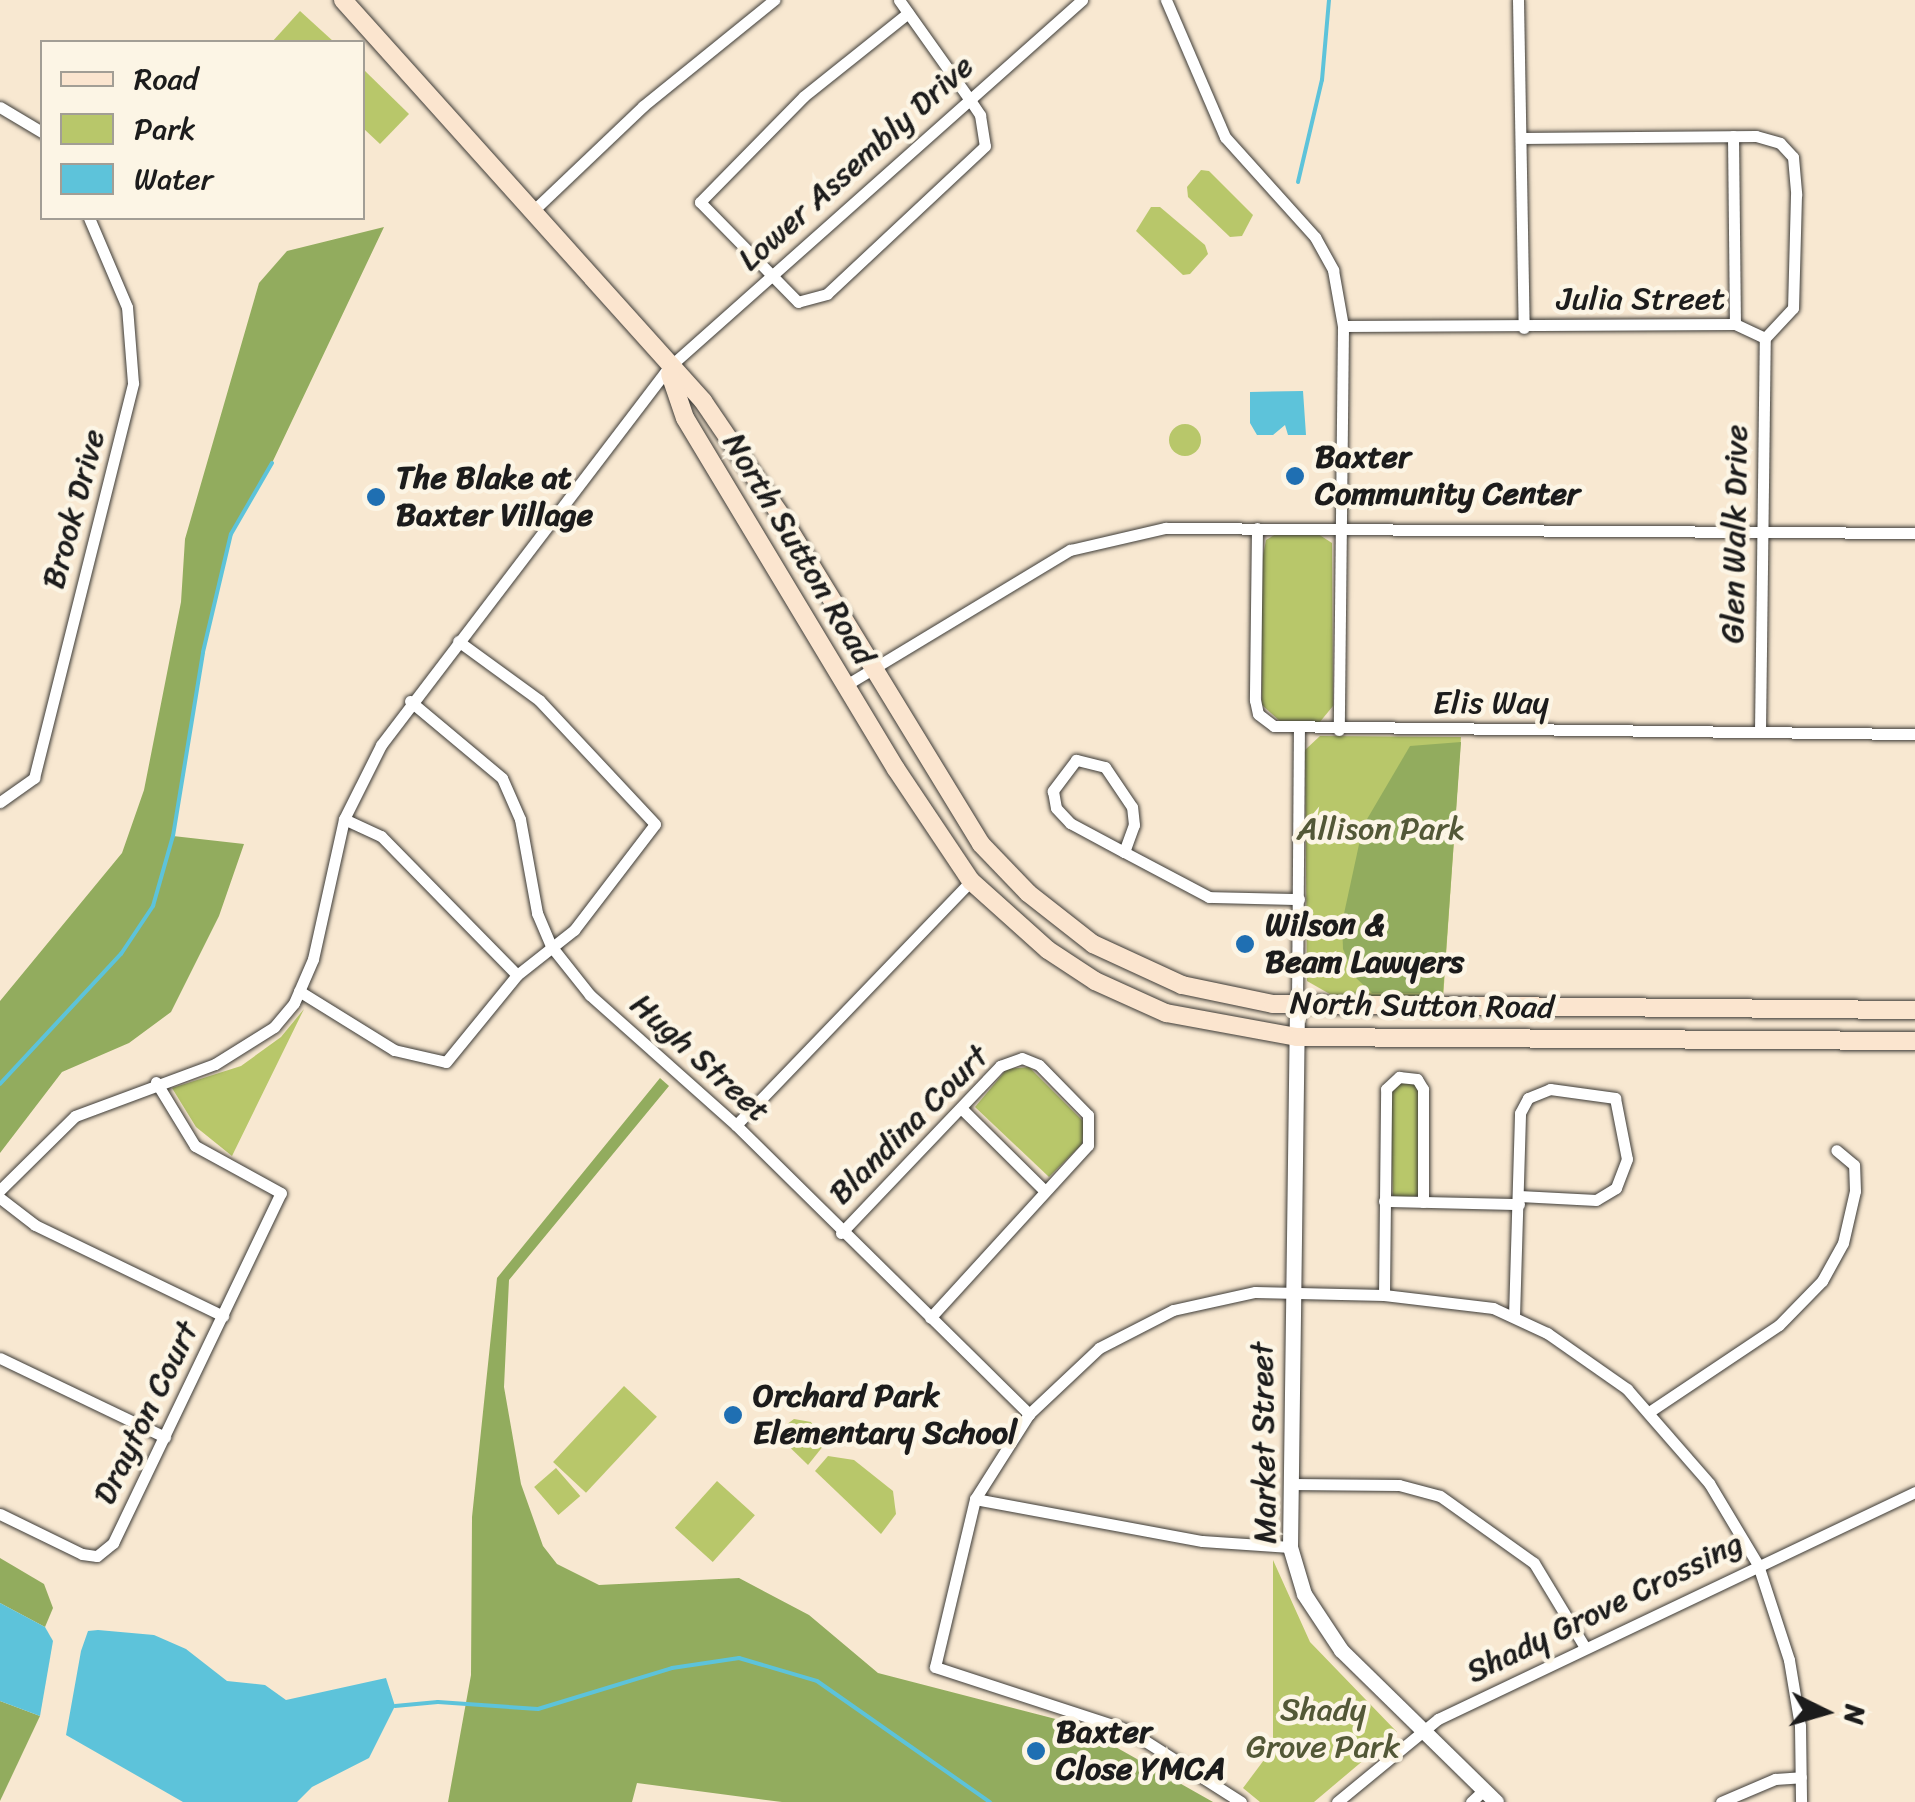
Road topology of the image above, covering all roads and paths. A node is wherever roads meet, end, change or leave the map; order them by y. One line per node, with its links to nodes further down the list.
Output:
1 (343, 0): 13 (main road, North Sutton Road)
2 (774, 0): 13 (street)
3 (899, 0): 7 (street)
4 (1082, 0): 8 (street, Lower Assembly Drive)
5 (1166, 0): 17 (street)
6 (1518, 0): 12 (street)
7 (908, 12): 8 (street); 15 (street)
8 (968, 97): 15 (street, Lower Assembly Drive); 15 (street)
9 (0, 107): 10 (street)
10 (40, 131)
11 (1732, 136): 12 (street, Julia Street); 16 (street); 19 (street, Julia Street)
12 (1521, 138): 18 (street)
13 (534, 208): 20 (main road, North Sutton Road)
14 (90, 220): 33 (street, Brook Drive)
15 (770, 277): 20 (street, Lower Assembly Drive)
16 (1735, 324): 18 (street, Julia Street); 19 (street, Julia Street)
17 (1343, 326): 18 (street, Julia Street); 21 (street)
18 (1524, 328)
19 (1765, 338): 23 (street, Glen Walk Drive)
20 (668, 368): 25 (street, Lower Assembly Drive); 26 (main road, North Sutton Road); 27 (main road, North Sutton Road)
21 (1341, 527): 22 (street); 23 (street); 29 (street)
22 (1257, 528): 26 (street); 30 (street)
23 (1762, 529): 24 (street); 31 (street, Glen Walk Drive)
24 (1915, 534)
25 (458, 641): 28 (street, Lower Assembly Drive); 38 (street)
26 (873, 670): 27 (street); 41 (main road, North Sutton Road)
27 (846, 686): 36 (main road, North Sutton Road)
28 (410, 700): 34 (street, Lower Assembly Drive); 38 (street, Hugh Street)
29 (1340, 730): 30 (street, Elis Way); 31 (street, Elis Way)
30 (1298, 731): 37 (street)
31 (1760, 731): 32 (street, Elis Way)
32 (1915, 734)
33 (0, 802)
34 (344, 819): 39 (street); 40 (street, Lower Assembly Drive)
35 (1124, 852): 35 (street); 37 (street)
36 (971, 881): 43 (main road, North Sutton Road); 47 (street)
37 (1299, 899): 41 (street)
38 (551, 946): 39 (street); 47 (street, Hugh Street)
39 (517, 975): 40 (street)
40 (299, 991): 45 (street, Lower Assembly Drive)
41 (1298, 1006): 42 (main road, North Sutton Road); 43 (street, Market Street)
42 (1915, 1010)
43 (1297, 1036): 44 (main road, North Sutton Road); 56 (street, Market Street)
44 (1915, 1041)
45 (156, 1082): 49 (street, Lower Assembly Drive); 58 (street, Drayton Court)
46 (961, 1108): 50 (street); 50 (street, Blandina Court); 55 (street, Blandina Court)
47 (736, 1126): 55 (street, Hugh Street)
48 (1836, 1150): 62 (street)
49 (0, 1190)
50 (1045, 1191): 60 (street, Blandina Court)
51 (0, 1198): 58 (street)
52 (1519, 1200): 52 (street); 54 (street); 59 (street)
53 (1384, 1201): 54 (street); 54 (street); 57 (street)
54 (1422, 1202)
55 (841, 1232): 60 (street, Hugh Street)
56 (1290, 1292): 57 (street); 63 (street); 65 (street, Market Street)
57 (1384, 1295): 59 (street)
58 (223, 1316): 64 (street, Drayton Court)
59 (1514, 1317): 62 (street)
60 (930, 1318): 63 (street, Hugh Street)
61 (0, 1358): 64 (street)
62 (1650, 1412): 70 (street)
63 (1029, 1414): 67 (street)
64 (165, 1437): 68 (street, Drayton Court)
65 (1291, 1484): 69 (street, Market Street); 71 (street)
66 (1915, 1492): 70 (street, Shady Grove Crossing)
67 (975, 1498): 69 (street); 75 (street)
68 (0, 1514)
69 (1290, 1548): 72 (street, Market Street)
70 (1758, 1565): 71 (street, Shady Grove Crossing); 73 (street)
71 (1584, 1646): 72 (street, Shady Grove Crossing)
72 (1422, 1730): 74 (street, Market Street); 76 (street, Shady Grove Crossing)
73 (1801, 1777): 78 (street); 79 (street)
74 (1490, 1796): 77 (street)
75 (1241, 1802)
76 (1337, 1802)
77 (1471, 1802)
78 (1721, 1802)
79 (1801, 1802)

